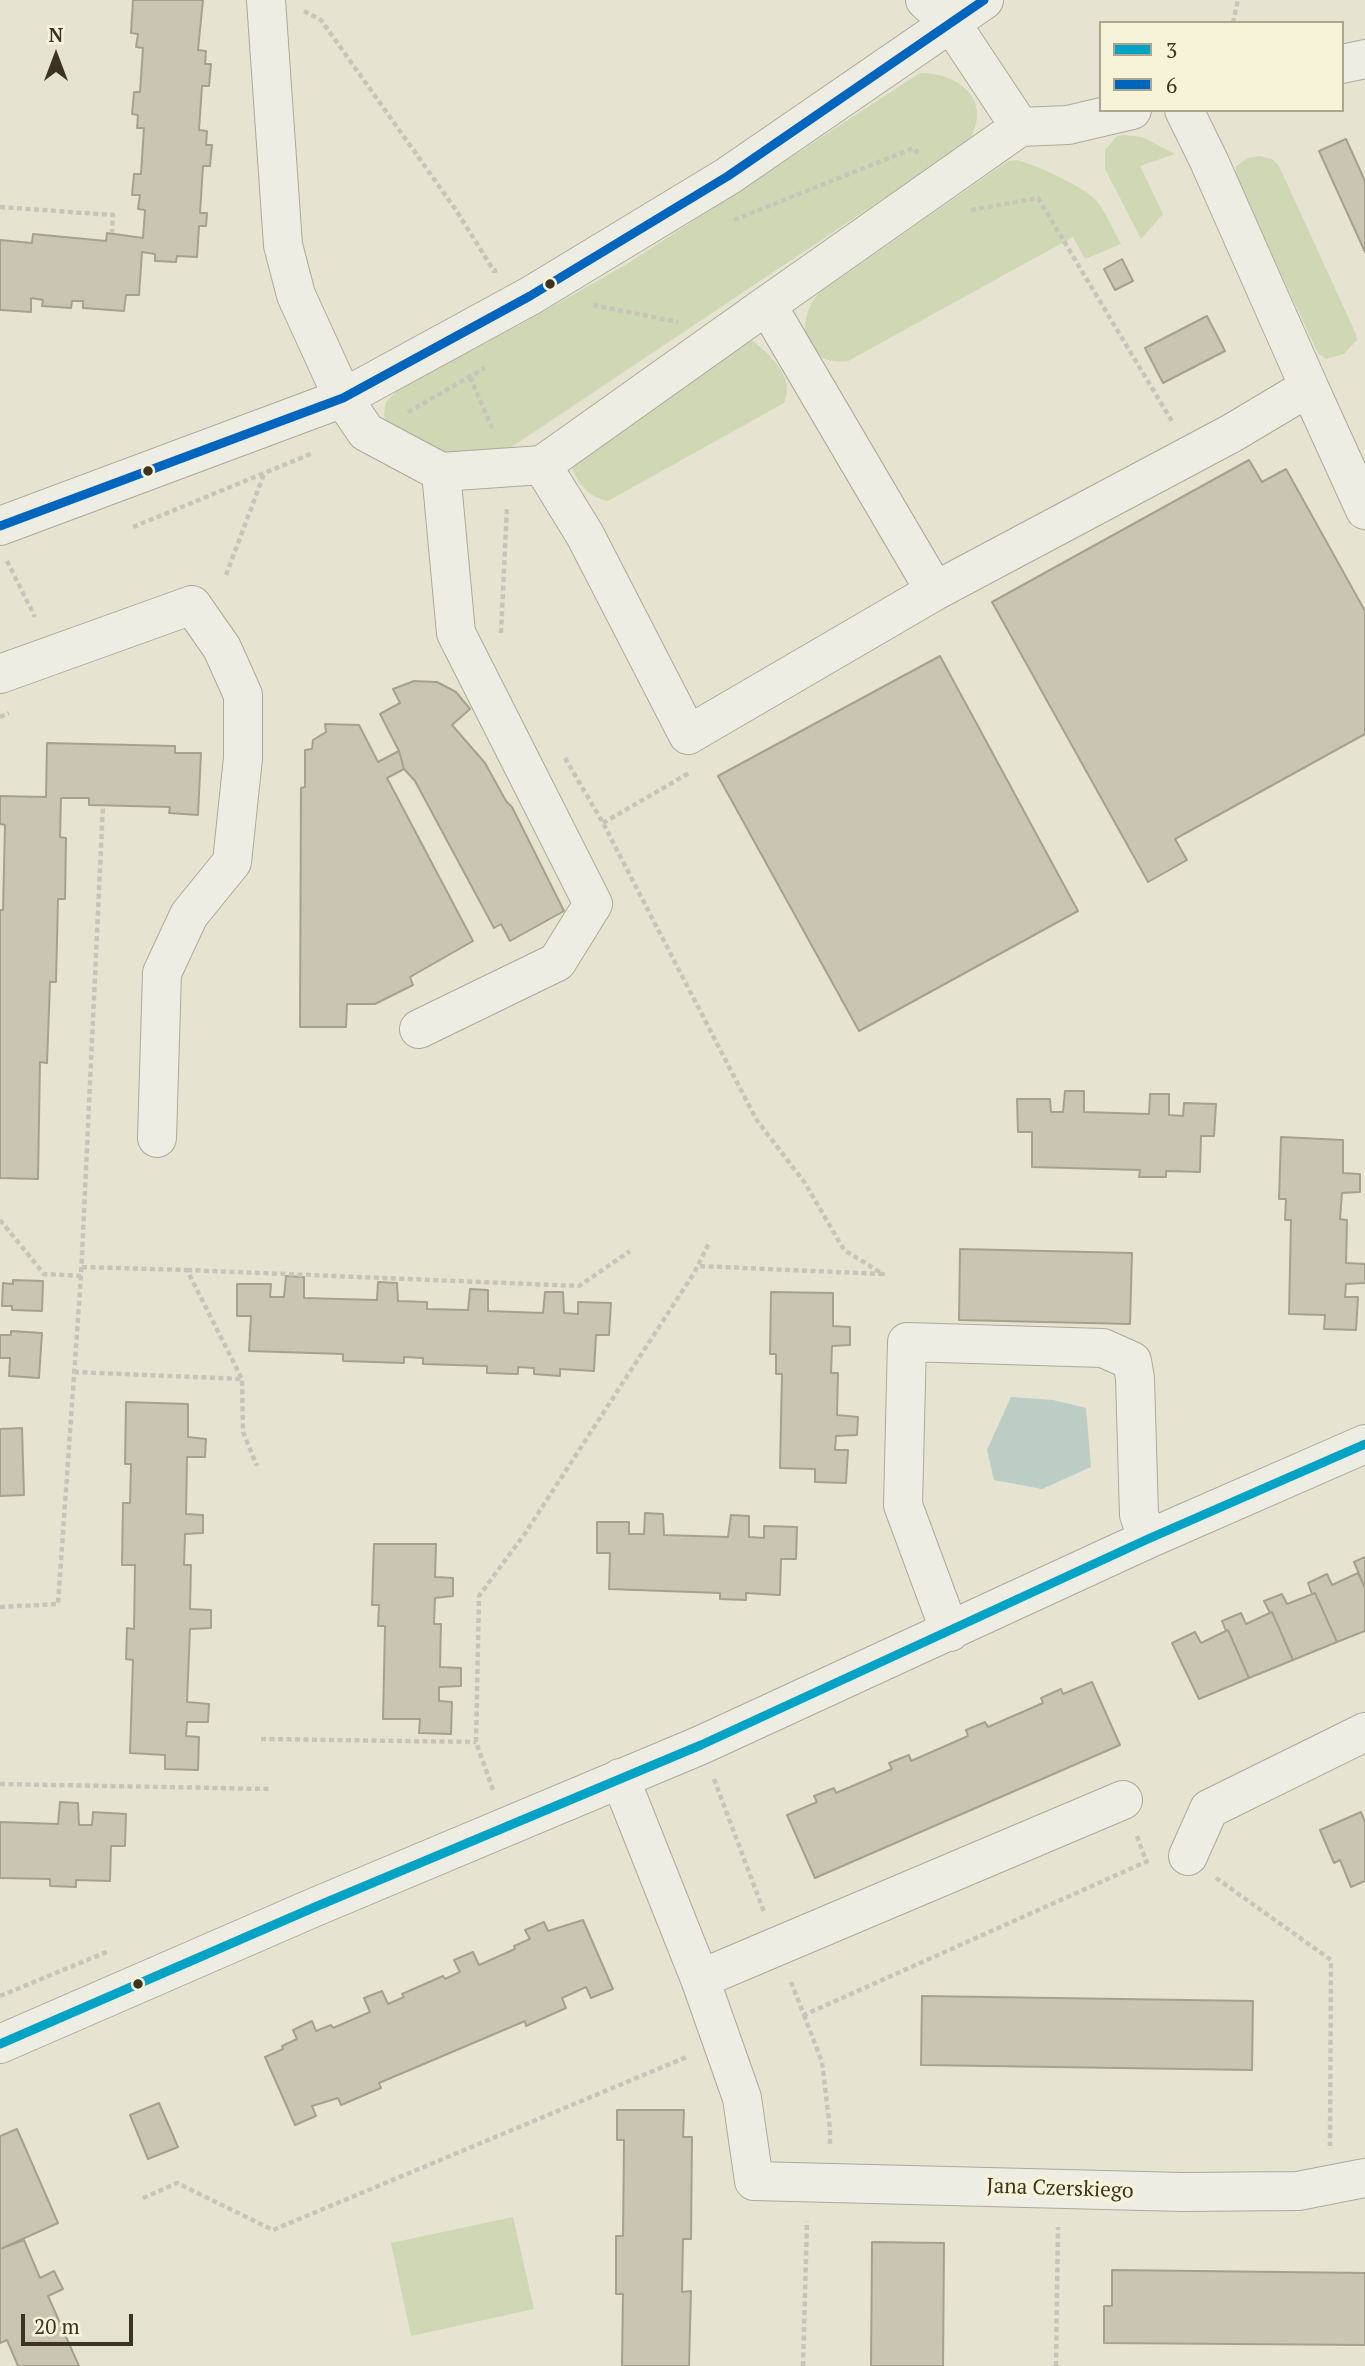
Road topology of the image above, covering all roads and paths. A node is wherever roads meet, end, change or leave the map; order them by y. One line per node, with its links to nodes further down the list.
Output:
1 (985, 0): 4 (street)
2 (1238, 0): 5 (path)
3 (282, 3): 15 (path); 24 (street)
4 (938, 11): 10 (street); 24 (street)
5 (1233, 21)
6 (1365, 59): 7 (street)
7 (1344, 64)
8 (1123, 112): 10 (street)
9 (1185, 112): 23 (street)
10 (1020, 127): 11 (street)
11 (943, 182): 13 (path); 18 (street); 26 (path)
12 (0, 207): 14 (path)
13 (723, 227)
14 (113, 233)
15 (504, 265)
16 (605, 298): 17 (path)
17 (593, 304): 19 (path); 20 (path)
18 (767, 305): 20 (street); 34 (street)
19 (582, 311)
20 (729, 332): 27 (street)
21 (492, 363): 22 (path)
22 (470, 377): 25 (path); 27 (path)
23 (1309, 387): 26 (street); 30 (street)
24 (343, 398): 25 (street); 32 (street)
25 (366, 432): 28 (street); 29 (path)
26 (1192, 454): 34 (street)
27 (526, 466): 28 (street); 34 (street); 36 (path)
28 (440, 472): 42 (street)
29 (264, 473): 31 (path); 33 (path)
30 (1365, 510)
31 (133, 527)
32 (1, 538): 35 (path)
33 (226, 575)
34 (935, 591)
35 (35, 617)
36 (500, 645)
37 (0, 674): 43 (street)
38 (562, 752): 41 (path)
39 (699, 768): 41 (path)
40 (103, 805): 48 (path)
41 (603, 823): 47 (path)
42 (419, 1029)
43 (157, 1138)
44 (0, 1220): 50 (path)
45 (709, 1243): 47 (path)
46 (630, 1251): 49 (path)
47 (697, 1266): 60 (path)
48 (82, 1267): 49 (path); 50 (path)
49 (187, 1270): 52 (path)
50 (81, 1276): 51 (path)
51 (75, 1372): 52 (path); 56 (path)
52 (242, 1379): 54 (path)
53 (1365, 1444): 55 (street)
54 (257, 1466)
55 (1148, 1539): 57 (street); 57 (street)
56 (0, 1608)
57 (950, 1632): 61 (street)
58 (1365, 1732): 66 (street)
59 (261, 1739): 60 (path)
60 (476, 1742): 64 (path)
61 (620, 1778): 67 (street); 69 (street)
62 (0, 1784): 63 (path)
63 (271, 1789)
64 (494, 1794)
65 (1123, 1800): 67 (street)
66 (1188, 1856): 70 (path)
67 (700, 1979): 68 (street)
68 (722, 2042): 70 (street, Jana Czerskiego); 71 (path)
69 (0, 2044)
70 (1347, 2182)
71 (143, 2198)
72 (1058, 2224): 73 (path)
73 (1056, 2366)

